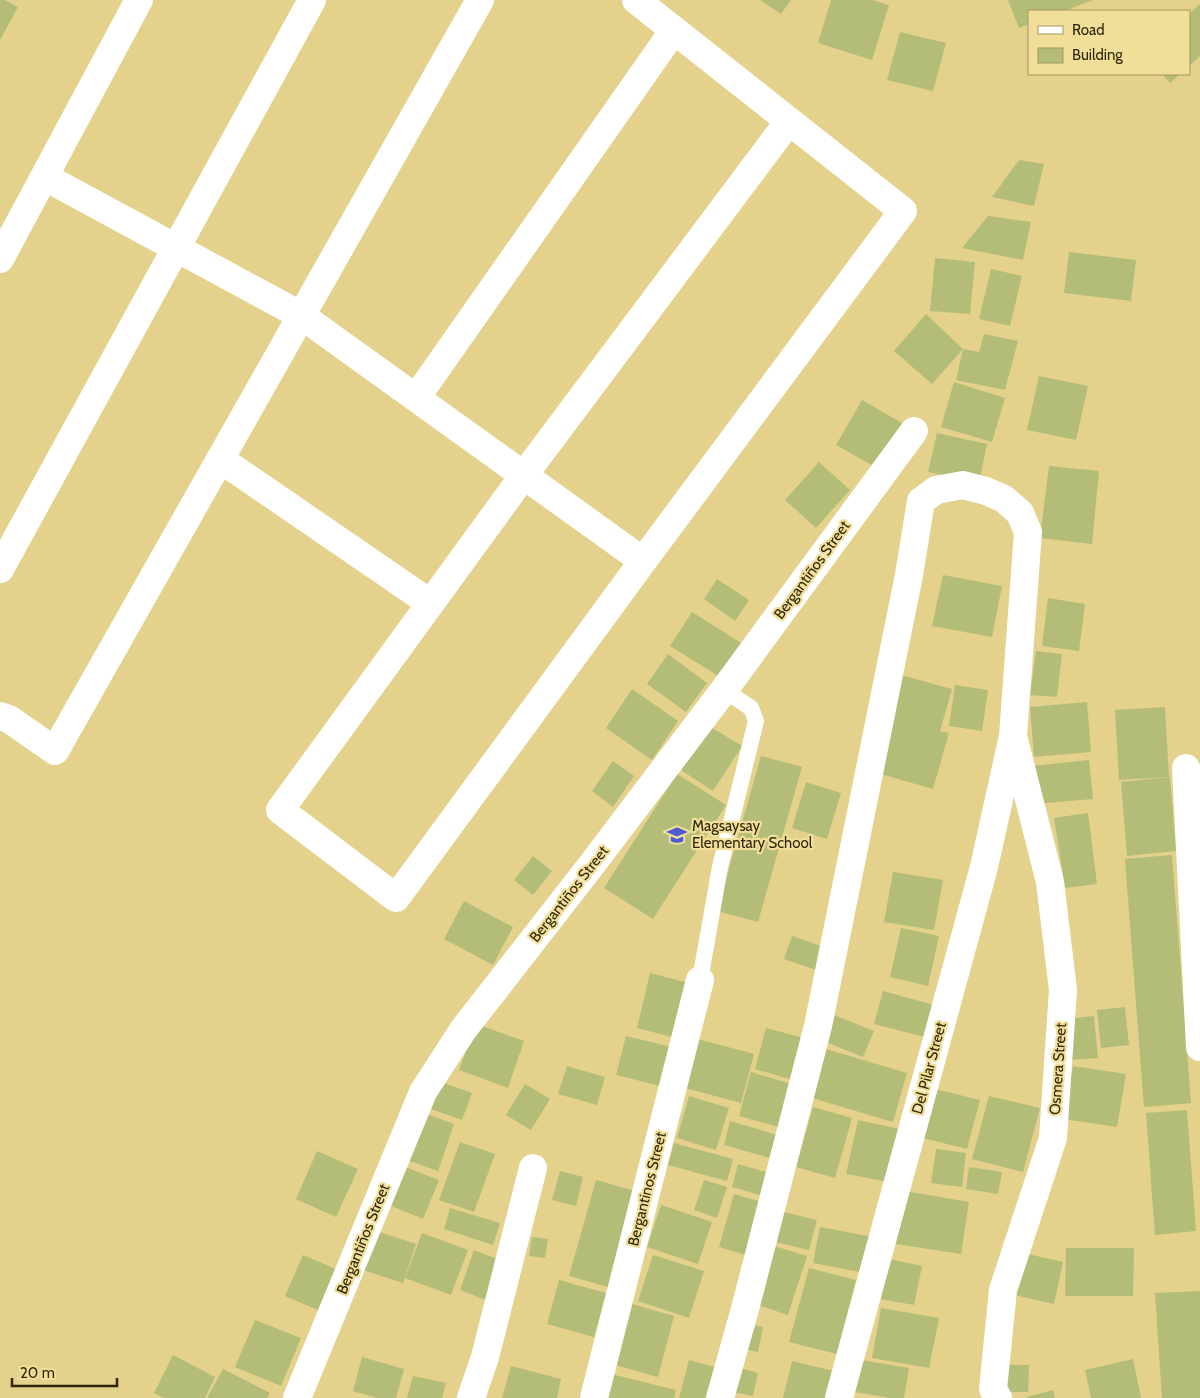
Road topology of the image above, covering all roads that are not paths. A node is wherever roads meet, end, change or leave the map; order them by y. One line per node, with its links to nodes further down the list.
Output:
1 (139, 0): 7 (street)
2 (312, 0): 8 (street)
3 (480, 0): 10 (street)
4 (636, 0): 5 (street)
5 (674, 30): 6 (street); 11 (street)
6 (789, 121): 14 (street); 15 (street)
7 (45, 177): 8 (street); 9 (street)
8 (176, 248): 10 (street); 16 (street)
9 (0, 260)
10 (302, 316): 11 (street); 13 (street)
11 (416, 398): 14 (street)
12 (914, 431): 18 (street, Bergantiños Street)
13 (220, 459): 17 (street); 19 (street)
14 (524, 475): 15 (street); 17 (street)
15 (643, 561): 17 (street)
16 (0, 569)
17 (430, 603)
18 (724, 690): 22 (lane); 25 (street, Bergantiños Street)
19 (0, 716)
20 (1013, 736): 28 (street); 29 (street, Del Pilar Street); 30 (street, Osmera Street)
21 (1186, 768): 23 (street)
22 (700, 980): 27 (street, Bergantinos Street)
23 (1200, 1047)
24 (533, 1168): 26 (street)
25 (297, 1398)
26 (471, 1398)
27 (594, 1398)
28 (720, 1398)
29 (840, 1398)
30 (998, 1398)

